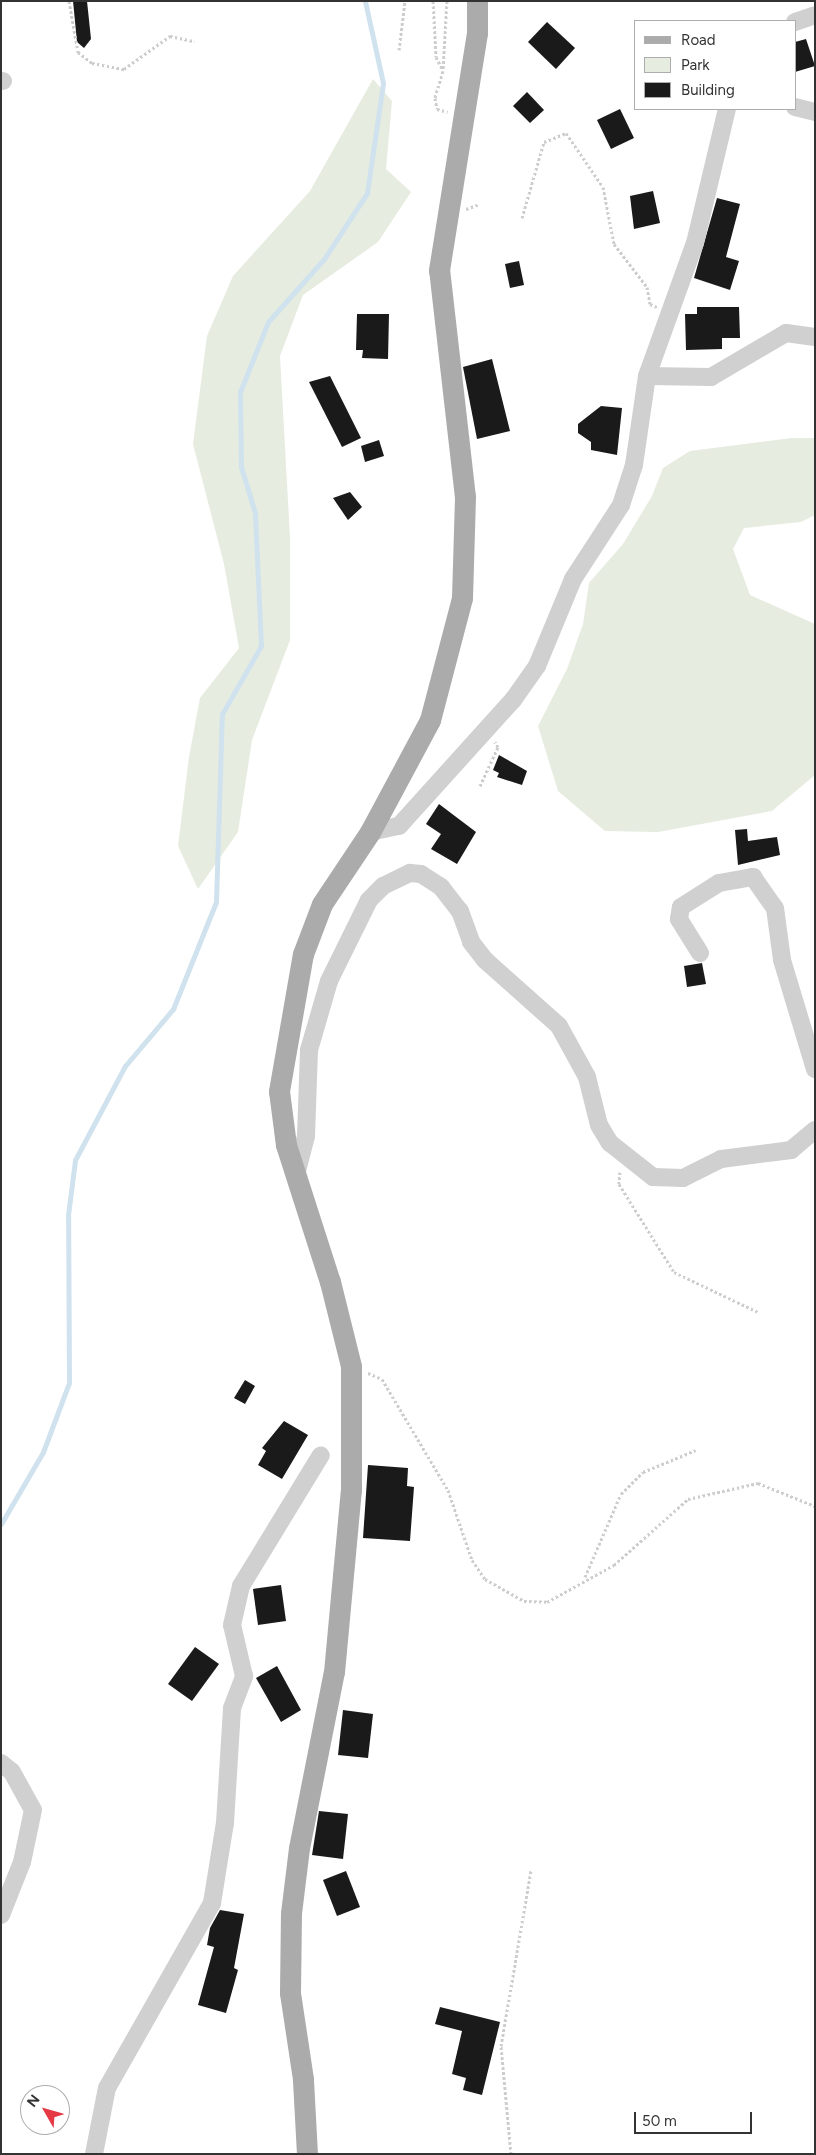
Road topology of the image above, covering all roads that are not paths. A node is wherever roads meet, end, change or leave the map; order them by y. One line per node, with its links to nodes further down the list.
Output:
1 (478, 1): 9 (main road)
2 (815, 15): 3 (street)
3 (796, 22)
4 (796, 107): 6 (street)
5 (727, 110): 8 (street)
6 (815, 112)
7 (815, 337): 8 (street)
8 (648, 376): 9 (street)
9 (370, 832): 13 (main road)
10 (700, 953): 11 (street)
11 (815, 1069)
12 (815, 1130): 13 (street)
13 (296, 1176): 18 (main road)
14 (321, 1455): 17 (street)
15 (1, 1763): 16 (street)
16 (1, 1916)
17 (94, 2154)
18 (307, 2154)

